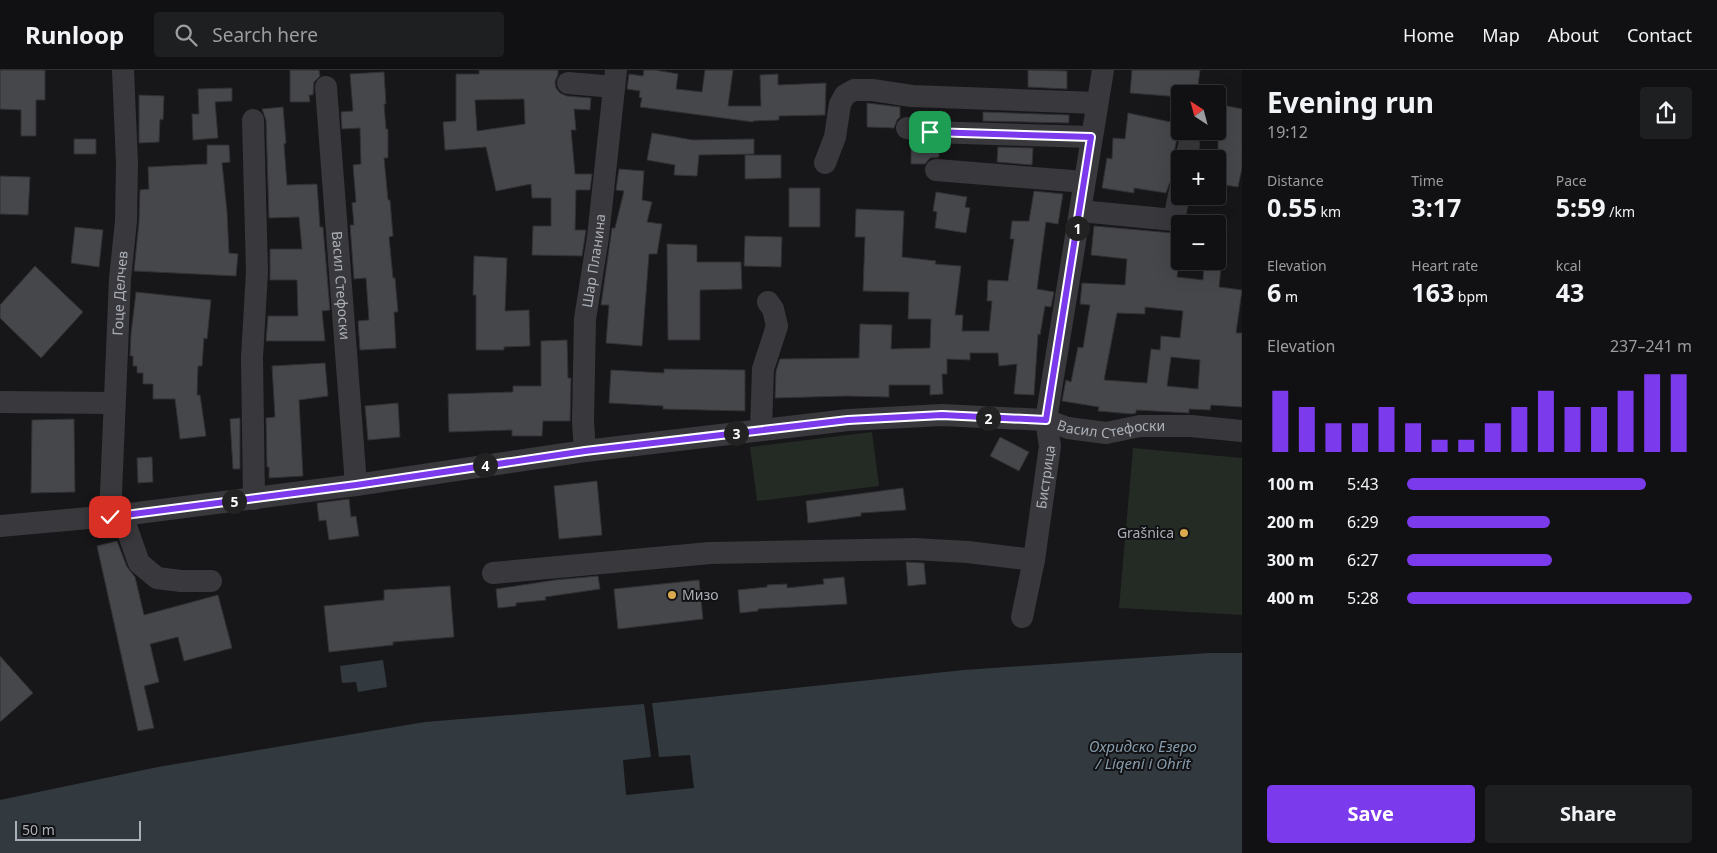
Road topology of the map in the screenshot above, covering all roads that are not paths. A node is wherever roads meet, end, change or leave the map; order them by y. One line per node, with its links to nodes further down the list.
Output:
1 (123, 70): 17 (street, Гоце Делчев)
2 (1103, 70): 6 (street, Бистрица)
3 (615, 79): 4 (street); 21 (street, Шар Планина)
4 (568, 83)
5 (326, 87): 22 (street, Васил Стефоски)
6 (1097, 103): 9 (street, Бистрица); 10 (street)
7 (253, 120): 23 (street)
8 (907, 128): 9 (street)
9 (1091, 137): 12 (street, Бистрица)
10 (825, 163)
11 (936, 170): 12 (street)
12 (1084, 182): 14 (street, Бистрица)
13 (1177, 205): 14 (street)
14 (1080, 211): 18 (street, Бистрица)
15 (768, 302): 19 (street)
16 (0, 402): 17 (street)
17 (114, 403): 24 (street, Гоце Делчев)
18 (1046, 420): 19 (street, Васил Стефоски); 20 (street, Васил Стефоски); 26 (street, Бистрица)
19 (762, 430): 21 (street, Васил Стефоски)
20 (1242, 430)
21 (585, 451): 22 (street, Васил Стефоски)
22 (356, 485): 23 (street, Васил Стефоски)
23 (254, 499): 24 (street, Васил Стефоски)
24 (116, 516): 25 (street, Васил Стефоски); 28 (street)
25 (0, 526)
26 (1034, 560): 27 (street); 29 (street, Бистрица)
27 (493, 573)
28 (211, 581)
29 (1022, 617)

